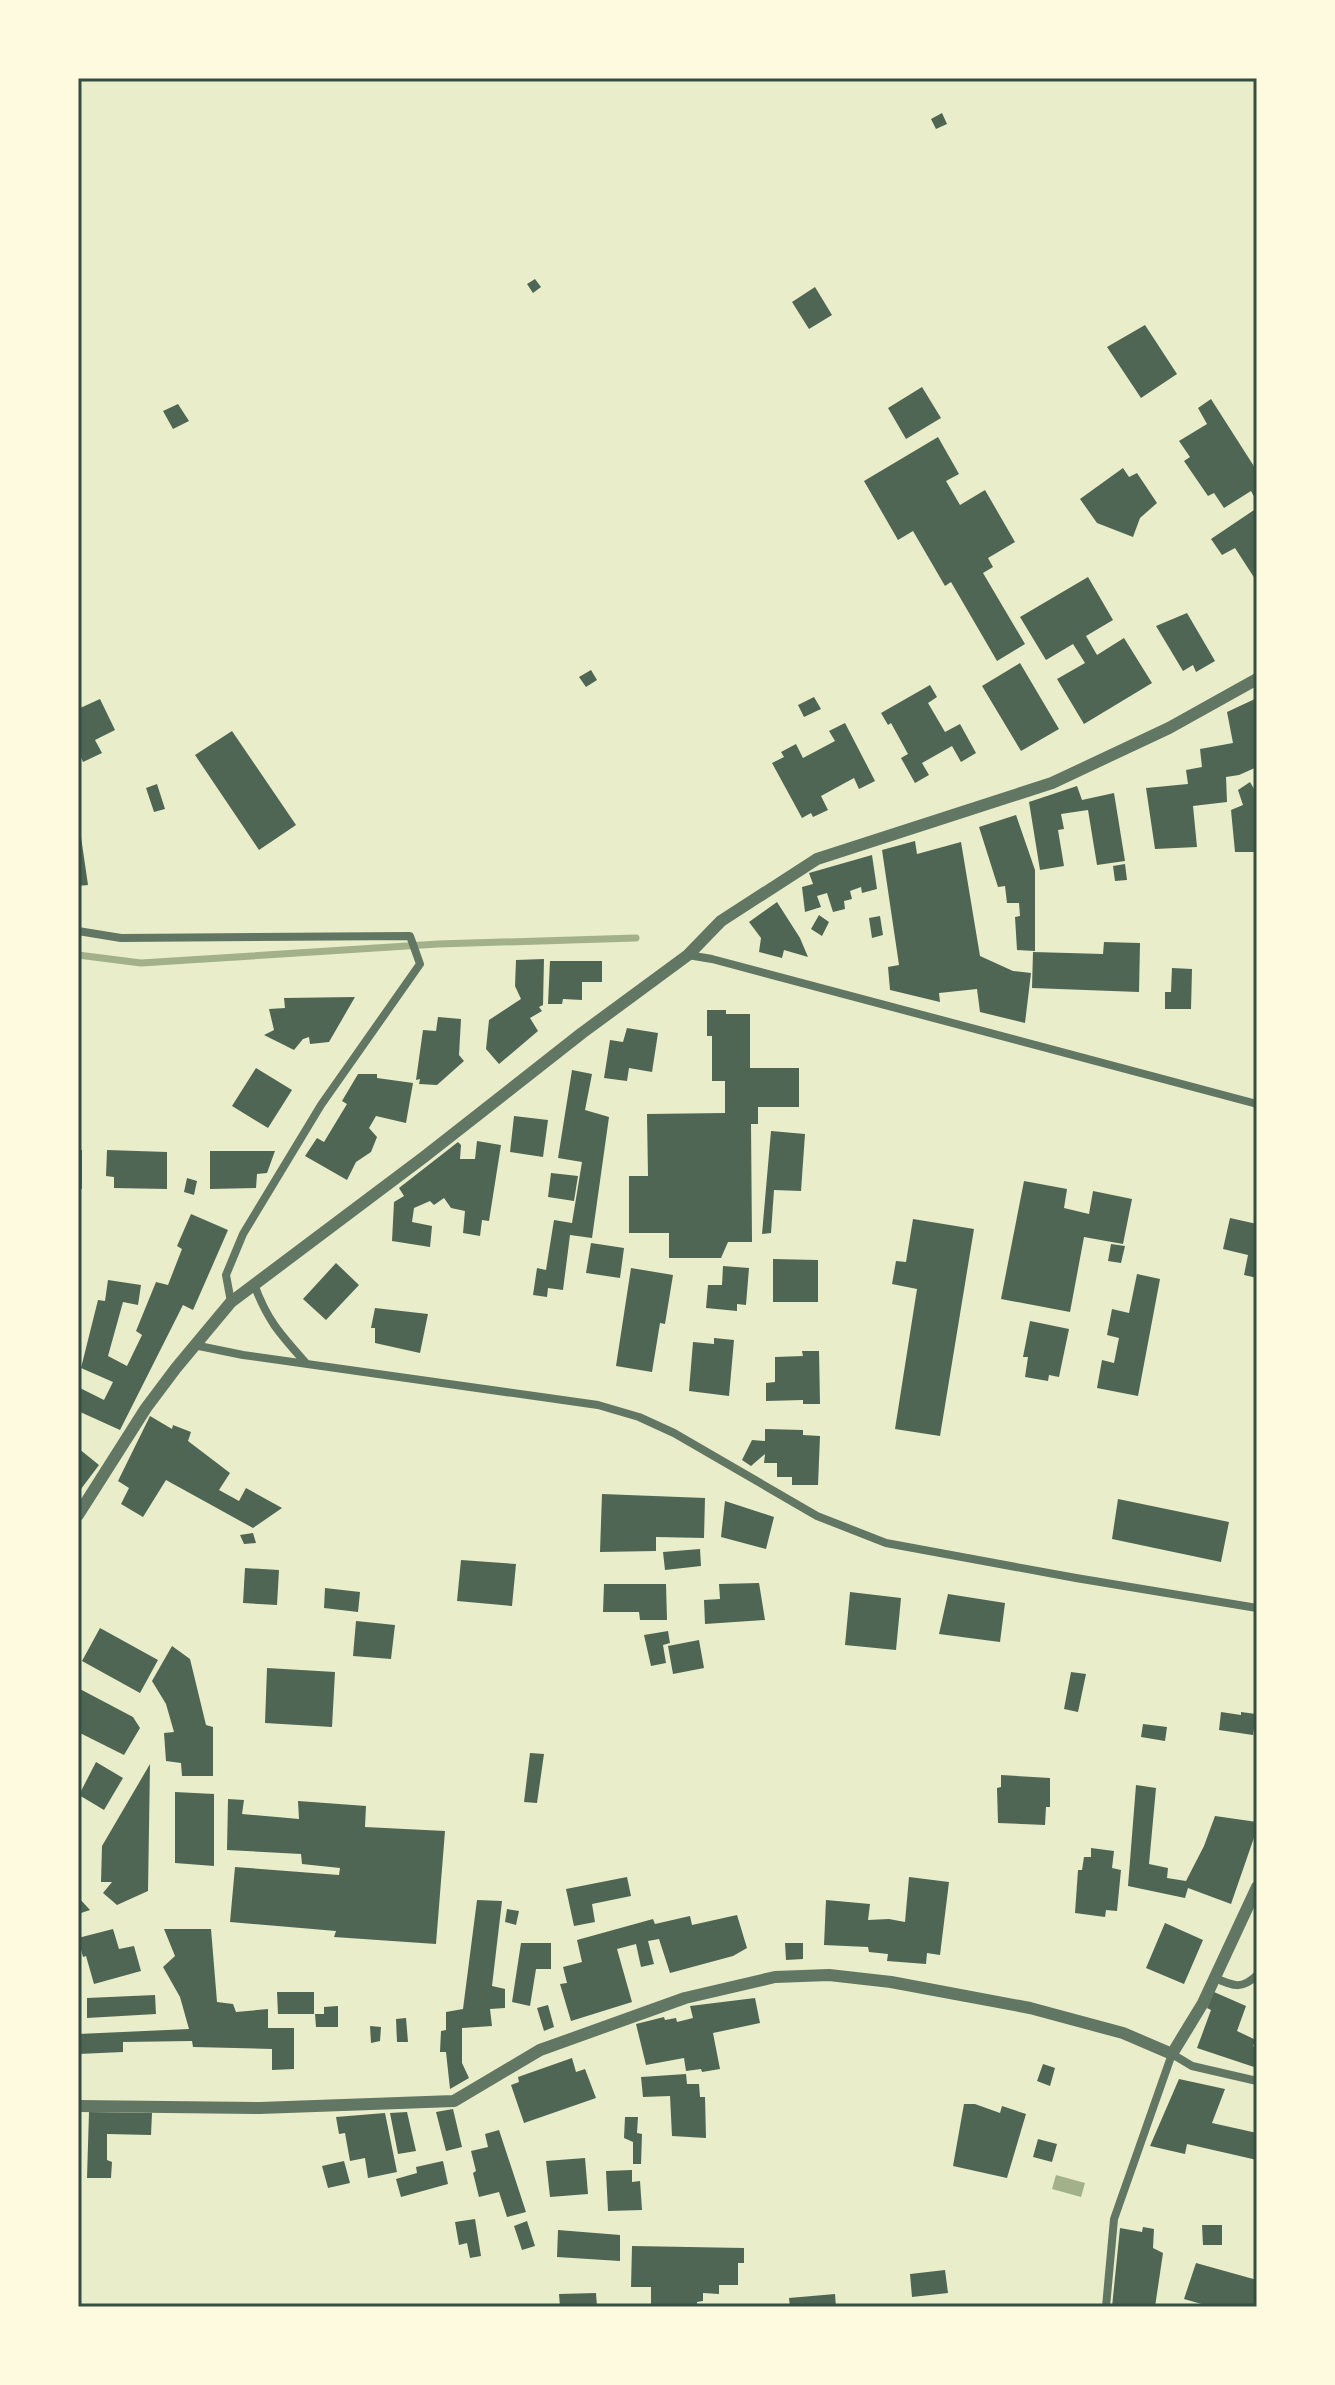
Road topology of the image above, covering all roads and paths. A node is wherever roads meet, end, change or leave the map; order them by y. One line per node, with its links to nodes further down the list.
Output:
1 (1257, 679): 3 (street)
2 (78, 931): 6 (street)
3 (688, 955): 4 (street); 5 (street)
4 (1257, 1104)
5 (254, 1284): 6 (street); 8 (street)
6 (231, 1302): 7 (street)
7 (194, 1345): 8 (street); 9 (street)
8 (306, 1363): 10 (street)
9 (78, 1515)
10 (1257, 1608)
11 (1257, 1887): 13 (street)
12 (1257, 1975): 13 (street)
13 (1215, 1978): 14 (street)
14 (1172, 2054): 15 (street); 16 (street); 17 (street)
15 (1257, 2081)
16 (78, 2106)
17 (1106, 2307)

